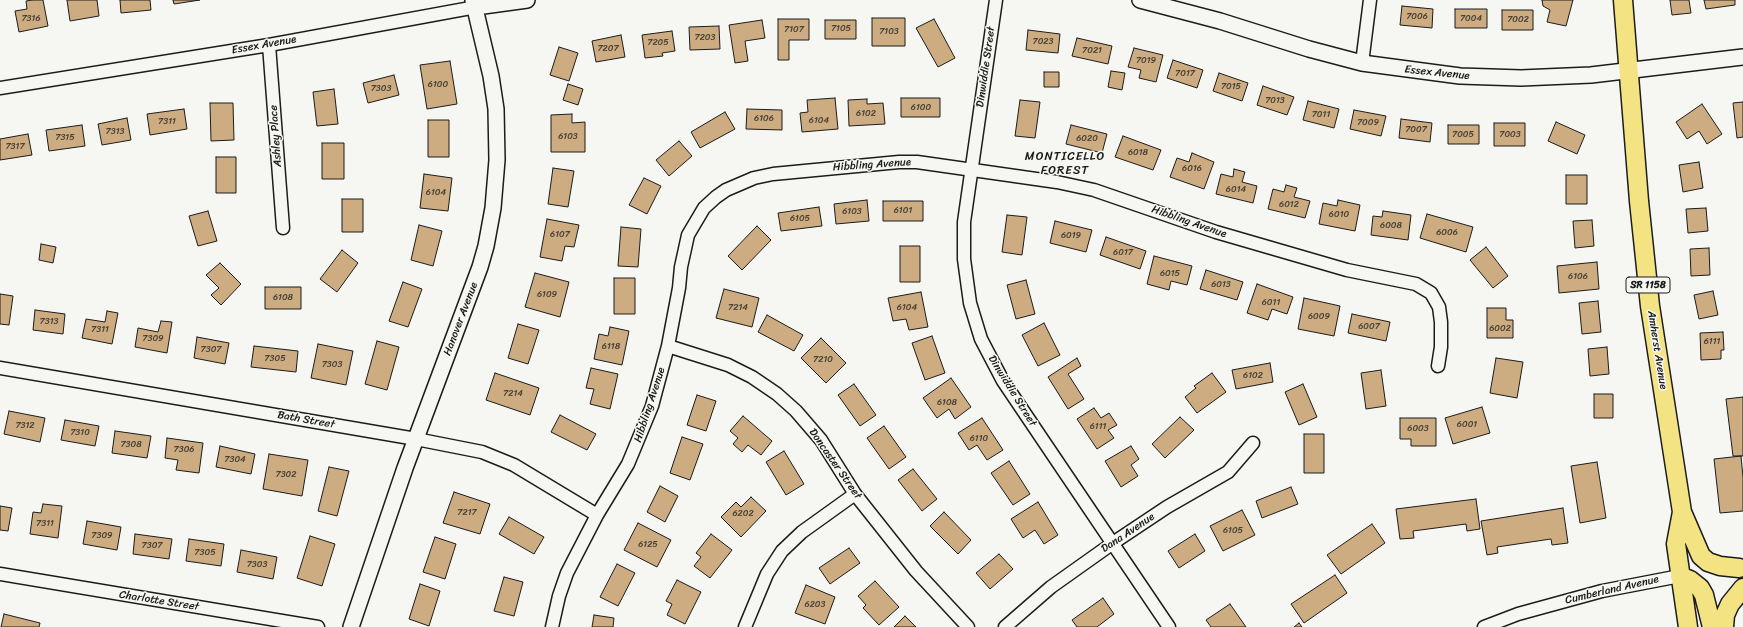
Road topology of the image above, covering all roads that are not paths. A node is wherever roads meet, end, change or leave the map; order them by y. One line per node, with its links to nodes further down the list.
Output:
1 (527, 0): 7 (street, Essex Avenue)
2 (996, 0): 13 (street, Dinwiddie Street)
3 (1140, 0): 6 (street, Essex Avenue)
4 (1370, 0): 10 (street)
5 (1623, 0): 11 (main road, Amherst Avenue / SR 1158)
6 (1166, 3): 10 (street, Essex Avenue)
7 (474, 4): 8 (street, Essex Avenue); 18 (street, Hanover Avenue)
8 (270, 45): 12 (street, Essex Avenue); 14 (street, Ashley Place)
9 (1743, 57): 11 (street, Essex Avenue)
10 (1362, 63): 11 (street, Essex Avenue)
11 (1628, 70): 21 (main road, Amherst Avenue / SR 1158)
12 (0, 88)
13 (971, 170): 15 (street, Hibbling Avenue); 16 (street, Hibbling Avenue); 23 (street, Dinwiddie Street)
14 (283, 228)
15 (668, 346): 20 (street, Doncaster Street); 22 (street, Hibbling Avenue)
16 (1438, 366)
17 (0, 368): 18 (street, Bath Street)
18 (416, 439): 22 (street, Bath Street); 29 (street, Hanover Avenue)
19 (1252, 443): 23 (street, Dana Avenue)
20 (855, 494): 31 (street); 32 (street, Doncaster Street)
21 (1682, 512): 24 (main road); 26 (main road, Amherst Avenue / SR 1158)
22 (597, 515): 30 (street, Hibbling Avenue)
23 (1113, 543): 33 (street, Dana Avenue); 34 (street, Dinwiddie Street)
24 (1741, 568): 26 (main road, Cumberland Avenue)
25 (0, 574): 28 (street, Charlotte Street)
26 (1680, 576): 35 (street, Cumberland Avenue); 36 (main road, Amherst Avenue / SR 1158); 37 (main road)
27 (1743, 588): 38 (main road)
28 (318, 627)
29 (351, 627)
30 (552, 627)
31 (745, 627)
32 (968, 627)
33 (1005, 627)
34 (1169, 627)
35 (1484, 627)
36 (1688, 627)
37 (1712, 627)
38 (1724, 627)

